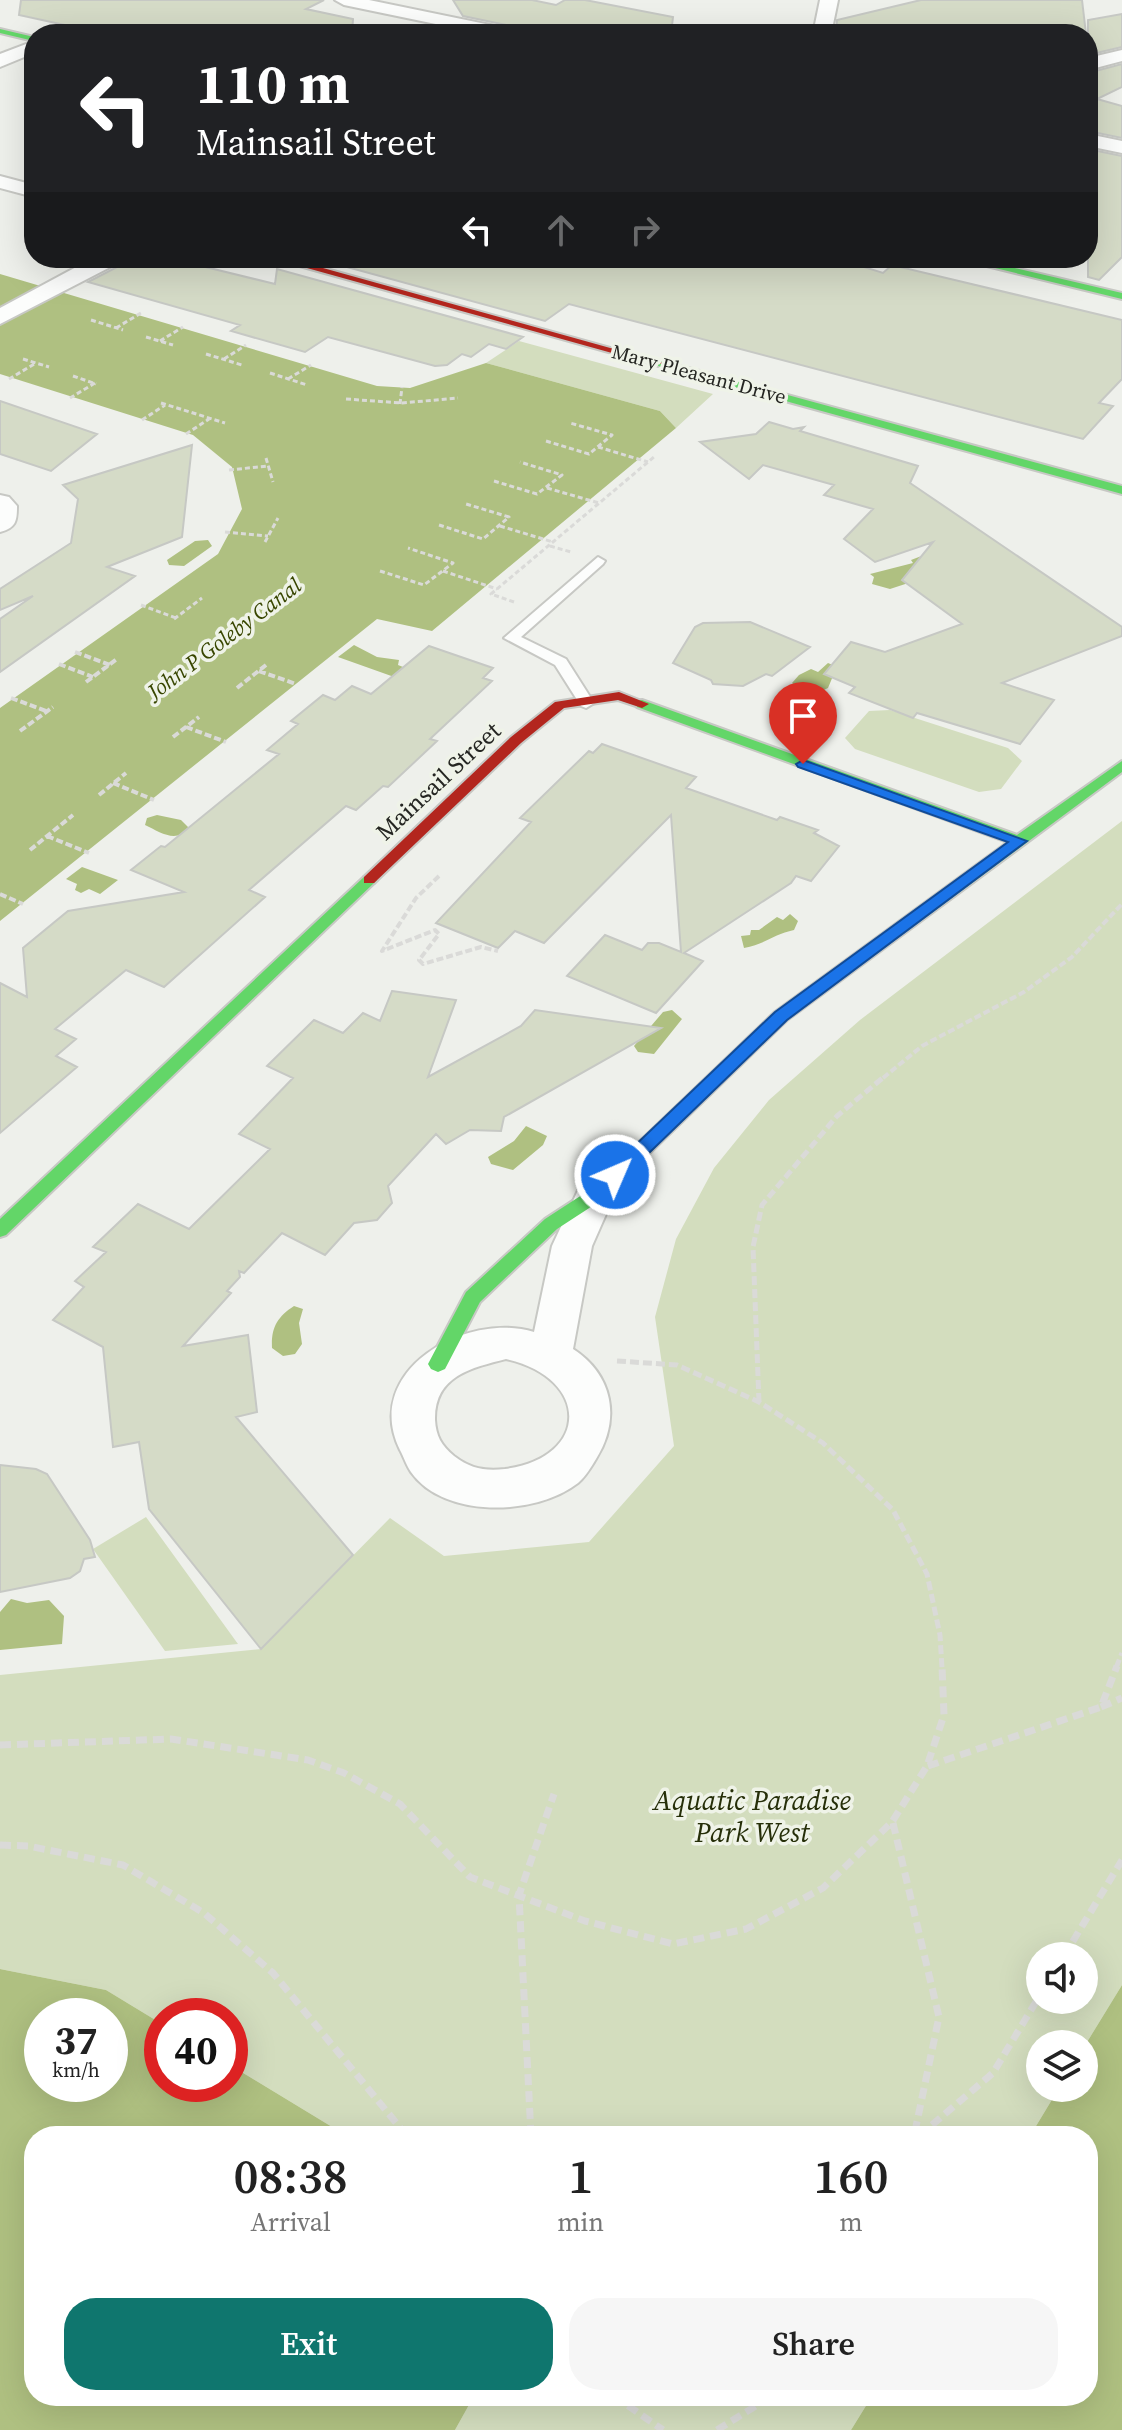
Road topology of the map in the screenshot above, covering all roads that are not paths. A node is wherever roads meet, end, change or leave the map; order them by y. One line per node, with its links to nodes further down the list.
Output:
1 (344, 0): 3 (street)
2 (829, 0): 4 (street)
3 (461, 24)
4 (824, 24)
5 (0, 31): 6 (street)
6 (24, 37)
7 (24, 50): 9 (street)
8 (1122, 55): 10 (street)
9 (0, 61)
10 (1098, 61)
11 (1098, 142): 12 (street)
12 (1122, 147)
13 (0, 182): 14 (street)
14 (24, 188)
15 (91, 268): 19 (street)
16 (312, 268): 20 (street, Mary Pleasant Drive)
17 (1002, 268): 18 (street)
18 (1122, 296)
19 (0, 317)
20 (1122, 490)
21 (0, 503): 22 (street)
22 (0, 524)
23 (598, 561): 24 (lane)
24 (586, 703): 26 (street, Mainsail Street); 28 (street, Mainsail Street)
25 (1122, 765): 26 (street)
26 (1020, 841): 27 (street)
27 (594, 1196): 29 (street); 30 (street)
28 (0, 1230)
29 (554, 1355): 30 (street); 30 (street)
30 (438, 1364)

